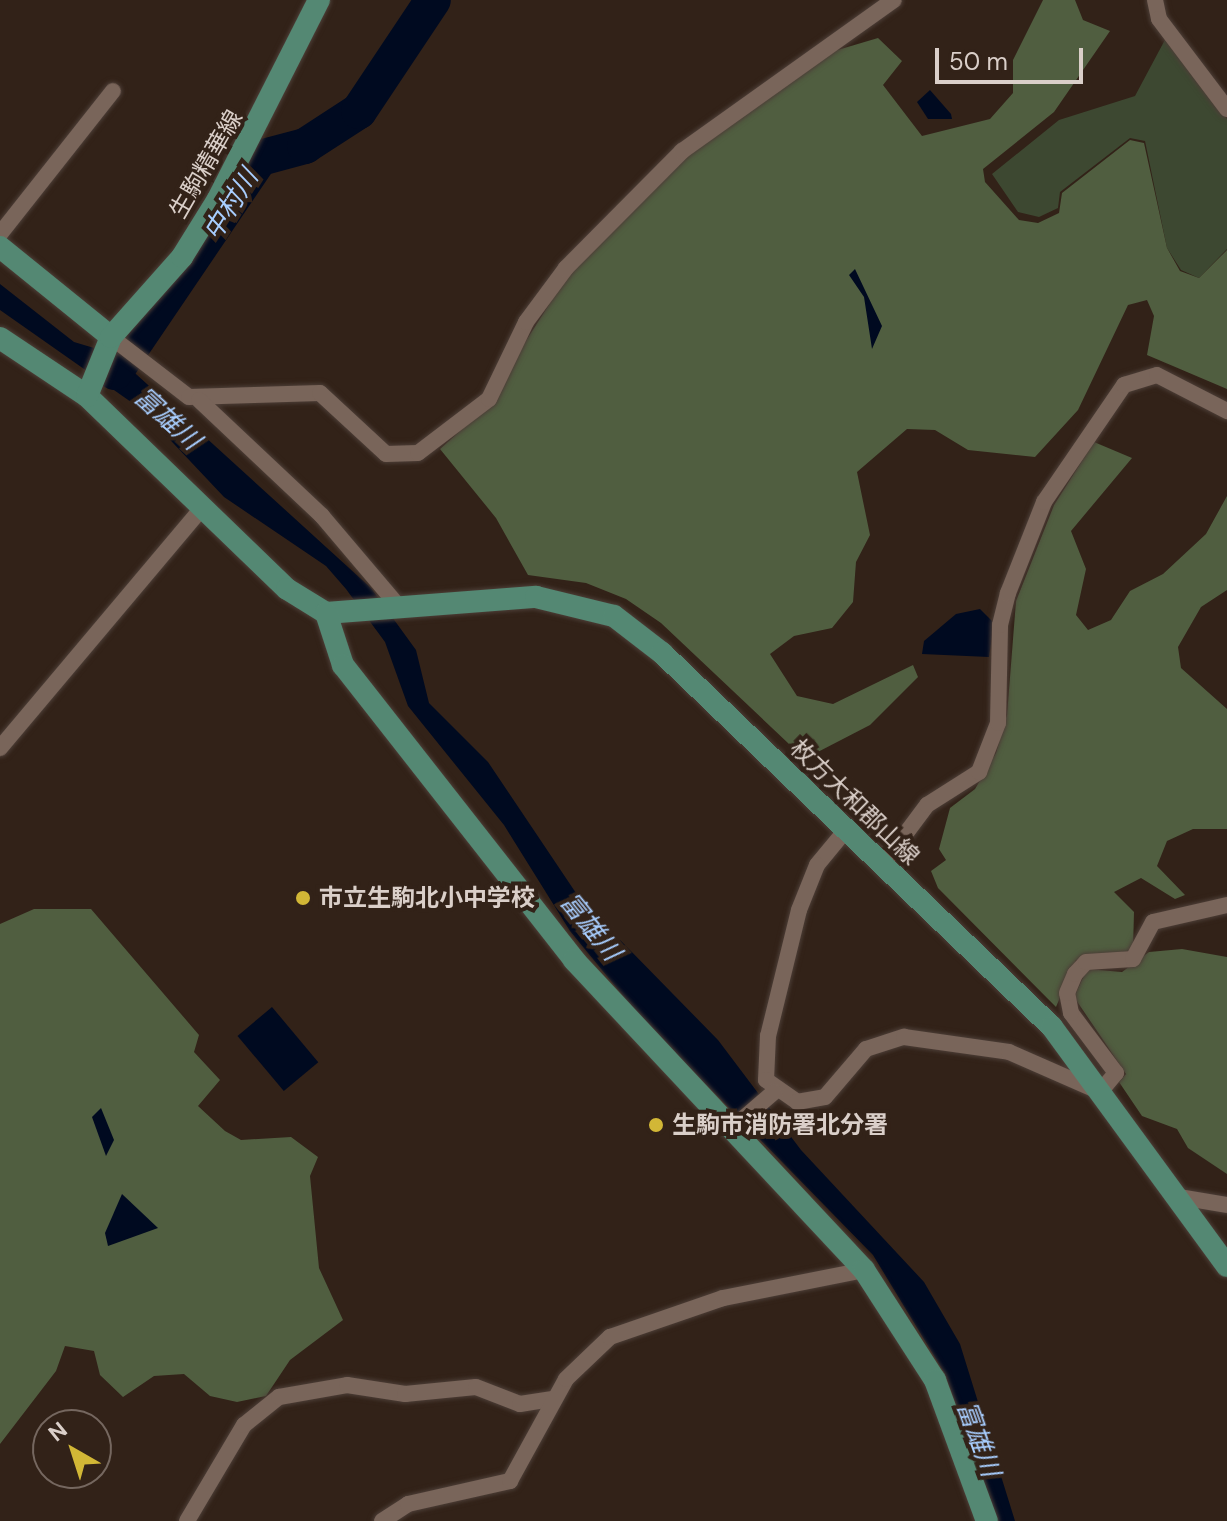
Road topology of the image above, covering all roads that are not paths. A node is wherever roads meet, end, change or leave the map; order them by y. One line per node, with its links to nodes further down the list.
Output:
1 (319, 0): 9 (main road, 生駒精華線)
2 (894, 0): 11 (street)
3 (1155, 0): 5 (street)
4 (113, 91): 6 (street)
5 (1227, 109)
6 (0, 234)
7 (0, 247): 9 (main road)
8 (0, 338): 10 (main road)
9 (109, 341): 10 (main road); 11 (street)
10 (89, 390): 13 (main road)
11 (199, 400): 14 (street)
12 (1227, 411): 18 (street)
13 (203, 507): 15 (main road); 16 (street)
14 (400, 608): 15 (main road, 枚方大和郡山線); 17 (main road, 枚方大和郡山線)
15 (332, 614): 22 (main road)
16 (0, 748)
17 (845, 831): 18 (main road, 枚方大和郡山線); 21 (street)
18 (883, 864): 20 (main road, 枚方大和郡山線)
19 (1227, 905): 20 (street)
20 (1100, 1092): 21 (street); 23 (main road, 枚方大和郡山線)
21 (771, 1094): 22 (street)
22 (736, 1124): 26 (main road)
23 (1179, 1197): 24 (street); 25 (main road, 枚方大和郡山線)
24 (1227, 1205)
25 (1227, 1266)
26 (864, 1270): 27 (street); 30 (main road)
27 (553, 1399): 28 (street); 29 (street)
28 (187, 1521)
29 (382, 1521)
30 (987, 1521)

